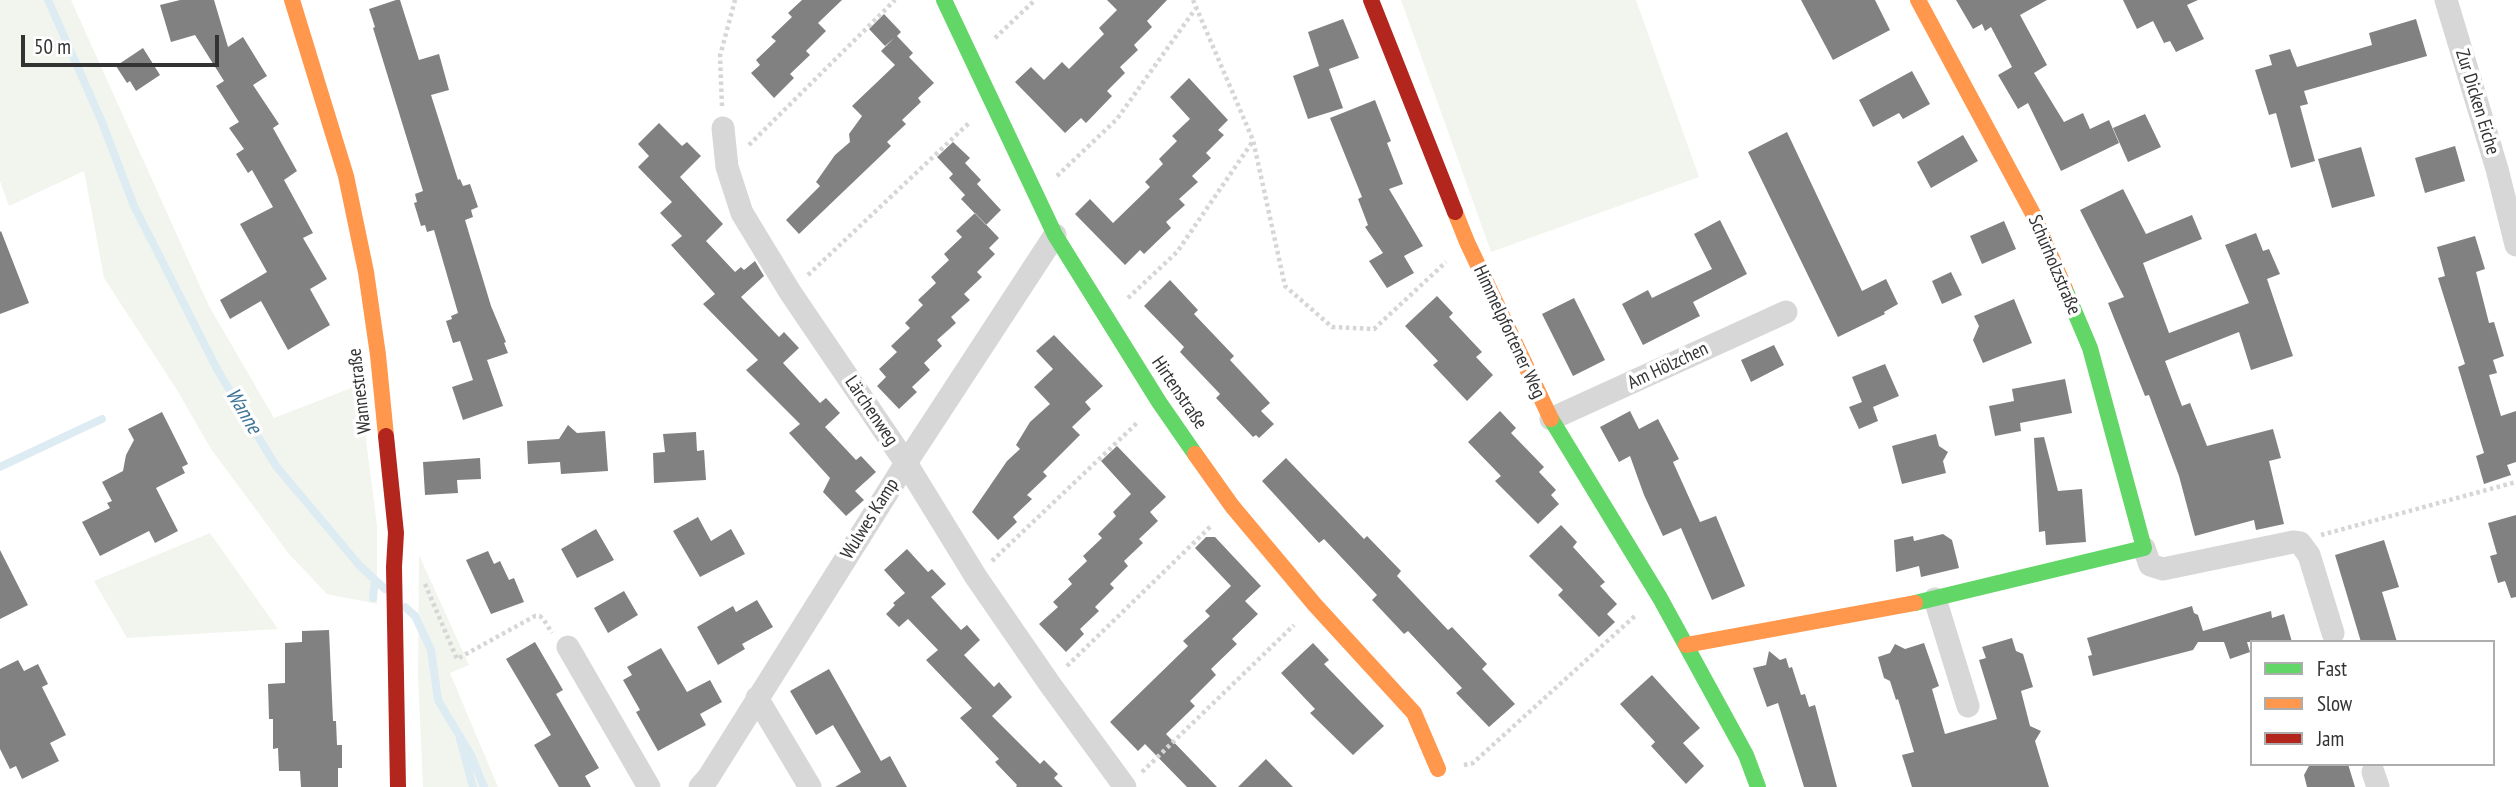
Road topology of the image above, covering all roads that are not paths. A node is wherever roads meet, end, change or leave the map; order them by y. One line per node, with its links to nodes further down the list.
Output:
1 (292, 0): 21 (street, Wannestraße)
2 (944, 0): 7 (street, Hirtenstraße)
3 (1371, 0): 10 (street, Himmelpfortener Weg)
4 (1918, 0): 12 (street, Schürholzstraße)
5 (2446, 0): 8 (street, Zur Dicken Eiche)
6 (723, 128): 11 (street, Lärchenweg)
7 (1055, 235): 11 (street, Wulwes Kamp); 19 (street, Hirtenstraße)
8 (2516, 245)
9 (1786, 312): 10 (street, Am Hölzchen)
10 (1551, 419): 15 (street, Himmelpfortener Weg)
11 (906, 463): 17 (street, Wulwes Kamp); 20 (street, Lärchenweg)
12 (2144, 548): 13 (street); 14 (street)
13 (1935, 599): 15 (street); 18 (street)
14 (2333, 633)
15 (1686, 645): 25 (street, Himmelpfortener Weg)
16 (568, 647): 22 (street)
17 (757, 698): 23 (street, Wulwes Kamp); 24 (street)
18 (1968, 706)
19 (1438, 769)
20 (1131, 782)
21 (398, 787)
22 (649, 787)
23 (699, 787)
24 (810, 787)
25 (1758, 787)

